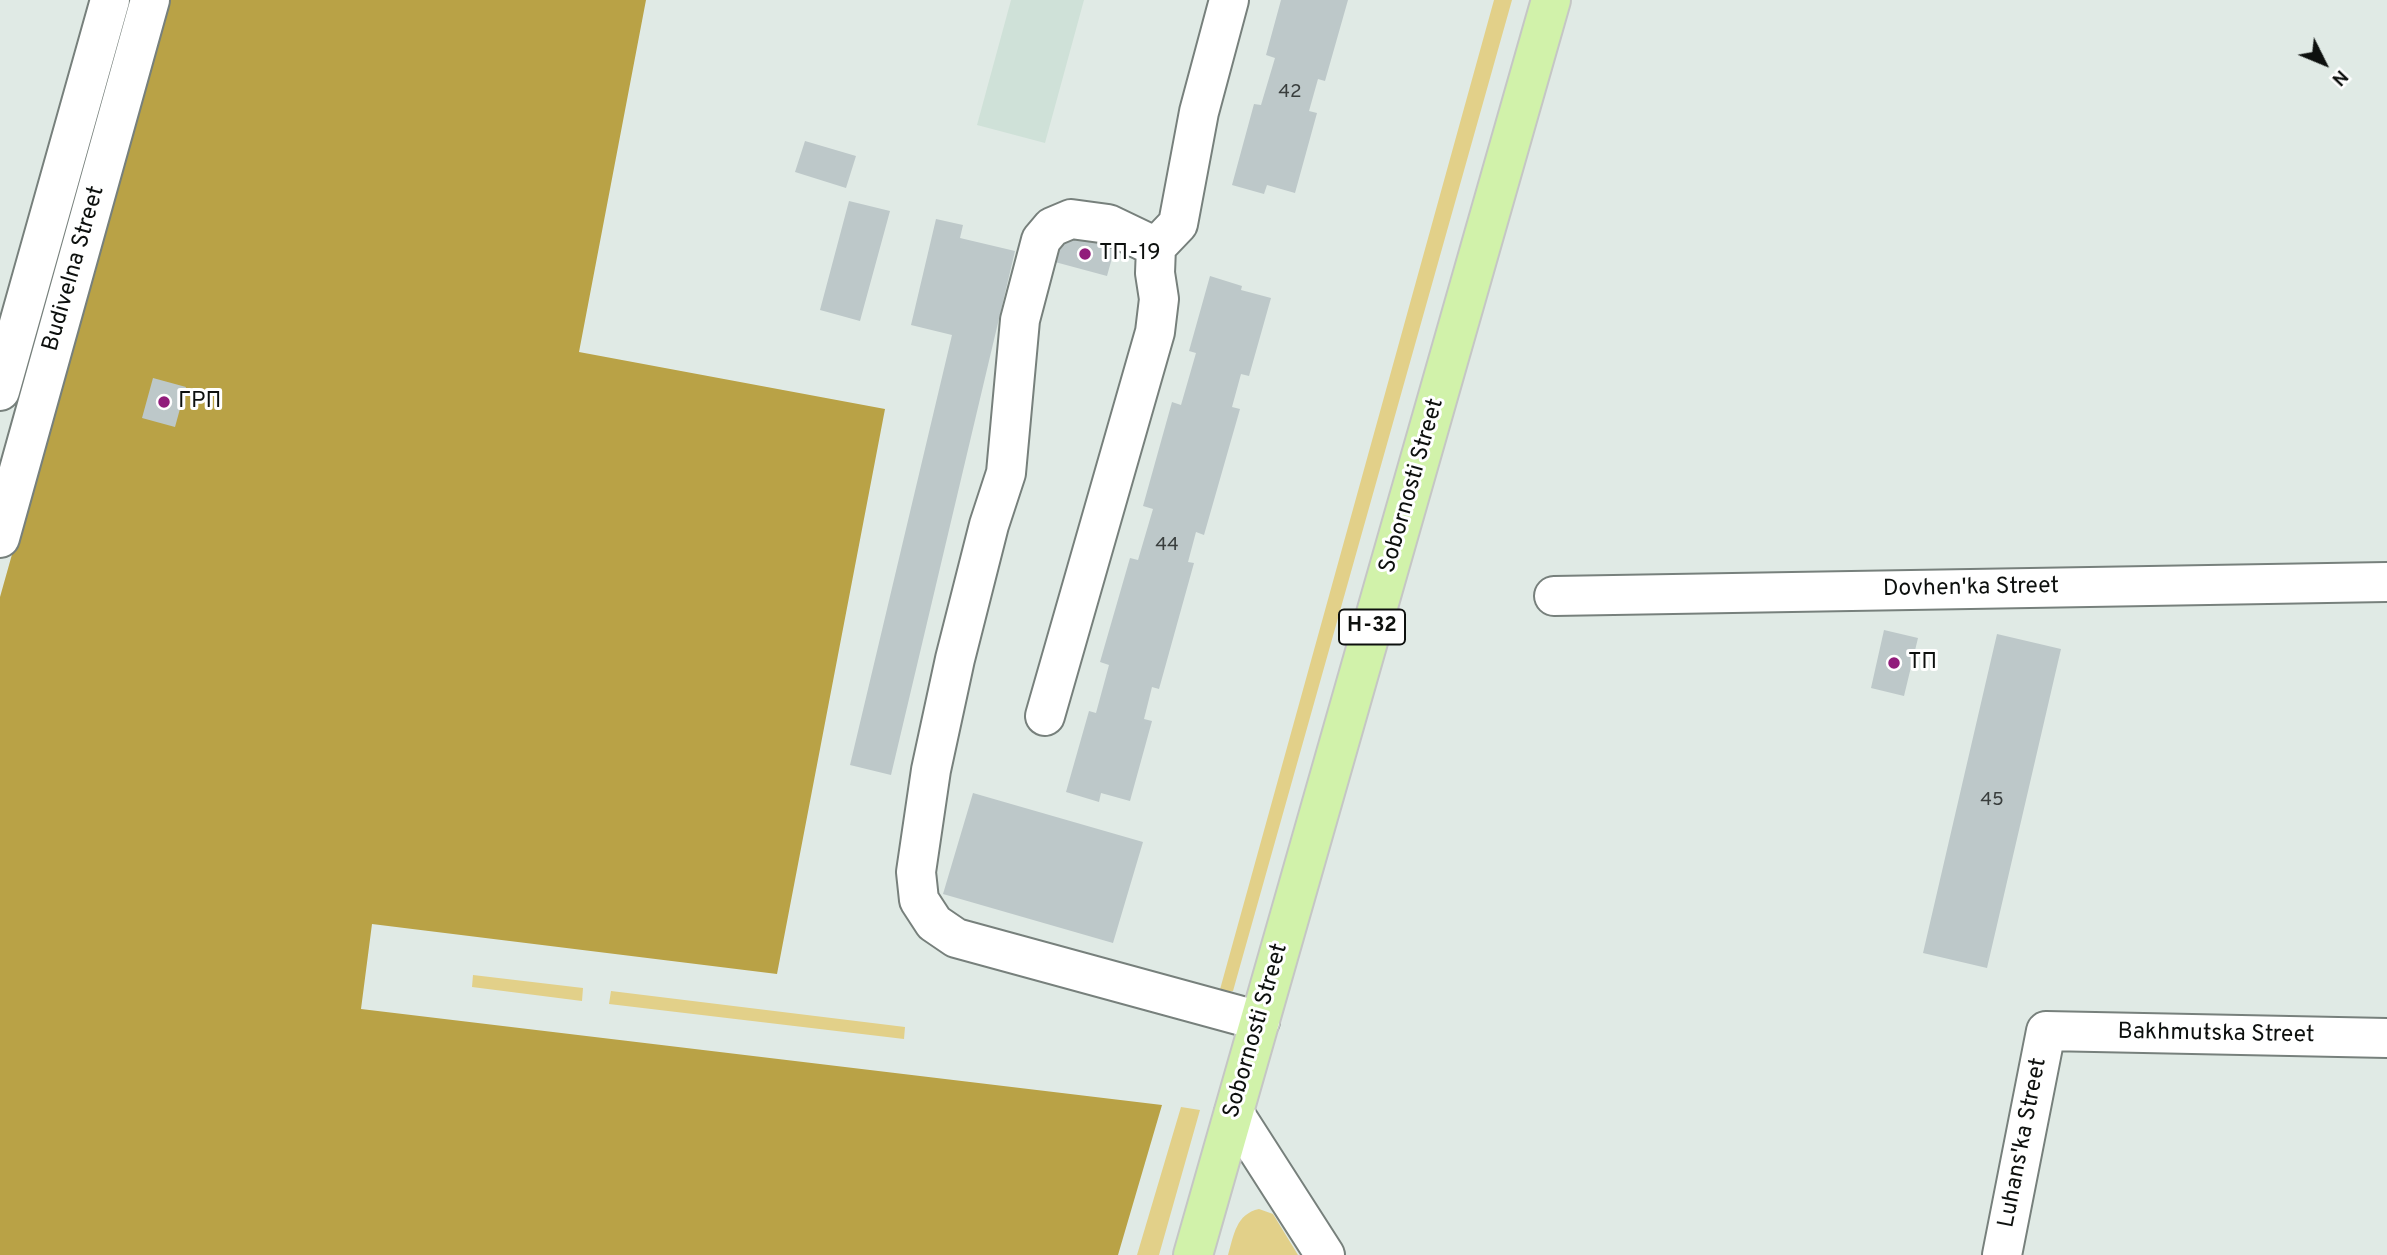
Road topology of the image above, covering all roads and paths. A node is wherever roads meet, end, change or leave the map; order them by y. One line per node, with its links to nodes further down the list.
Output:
1 (110, 0): 6 (street, Budivelna Street)
2 (150, 0): 7 (street, Budivelna Street)
3 (1229, 0): 5 (street)
4 (1551, 0): 11 (main road, Sobornosti Street / Н-32)
5 (1156, 247): 10 (street); 11 (street)
6 (0, 391)
7 (0, 538)
8 (2387, 582): 9 (street, Dovhen'ka Street)
9 (1554, 596)
10 (1045, 716)
11 (1260, 1021): 14 (main road, Sobornosti Street / Н-32)
12 (2046, 1031): 13 (street, Bakhmut·ska Street); 17 (street, Luhans'ka Street)
13 (2387, 1038)
14 (1234, 1113): 15 (main road, Sobornosti Street / Н-32); 16 (street)
15 (1194, 1255)
16 (1325, 1255)
17 (2003, 1255)

